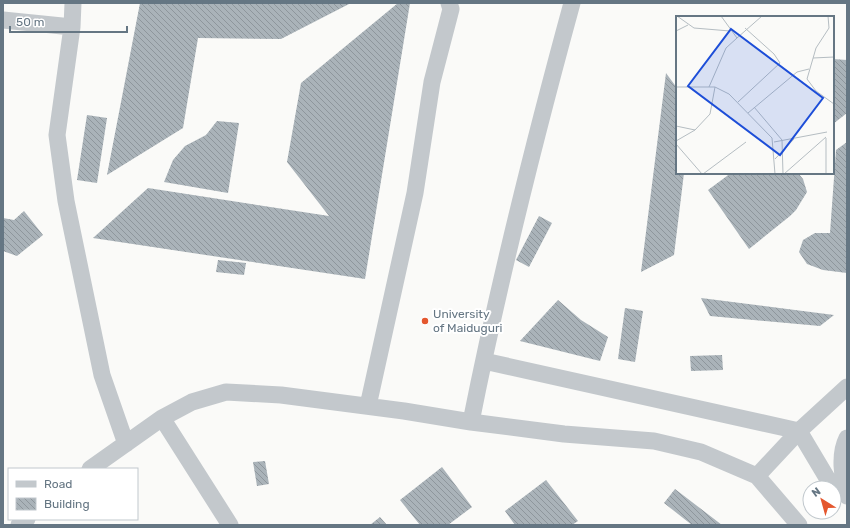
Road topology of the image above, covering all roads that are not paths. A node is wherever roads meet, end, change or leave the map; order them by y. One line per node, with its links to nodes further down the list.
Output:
1 (73, 3): 5 (street)
2 (449, 3): 8 (street)
3 (572, 3): 6 (street)
4 (3, 20): 5 (street)
5 (72, 27): 13 (street)
6 (484, 361): 10 (street); 11 (street)
7 (847, 387): 11 (street)
8 (368, 406): 9 (street); 10 (street)
9 (162, 418): 13 (street); 18 (street)
10 (471, 422): 15 (street)
11 (799, 431): 15 (street); 16 (street)
12 (847, 438): 17 (street)
13 (126, 444): 14 (street)
14 (91, 468)
15 (757, 476): 19 (street)
16 (829, 480)
17 (847, 496)
18 (230, 525)
19 (799, 525)

